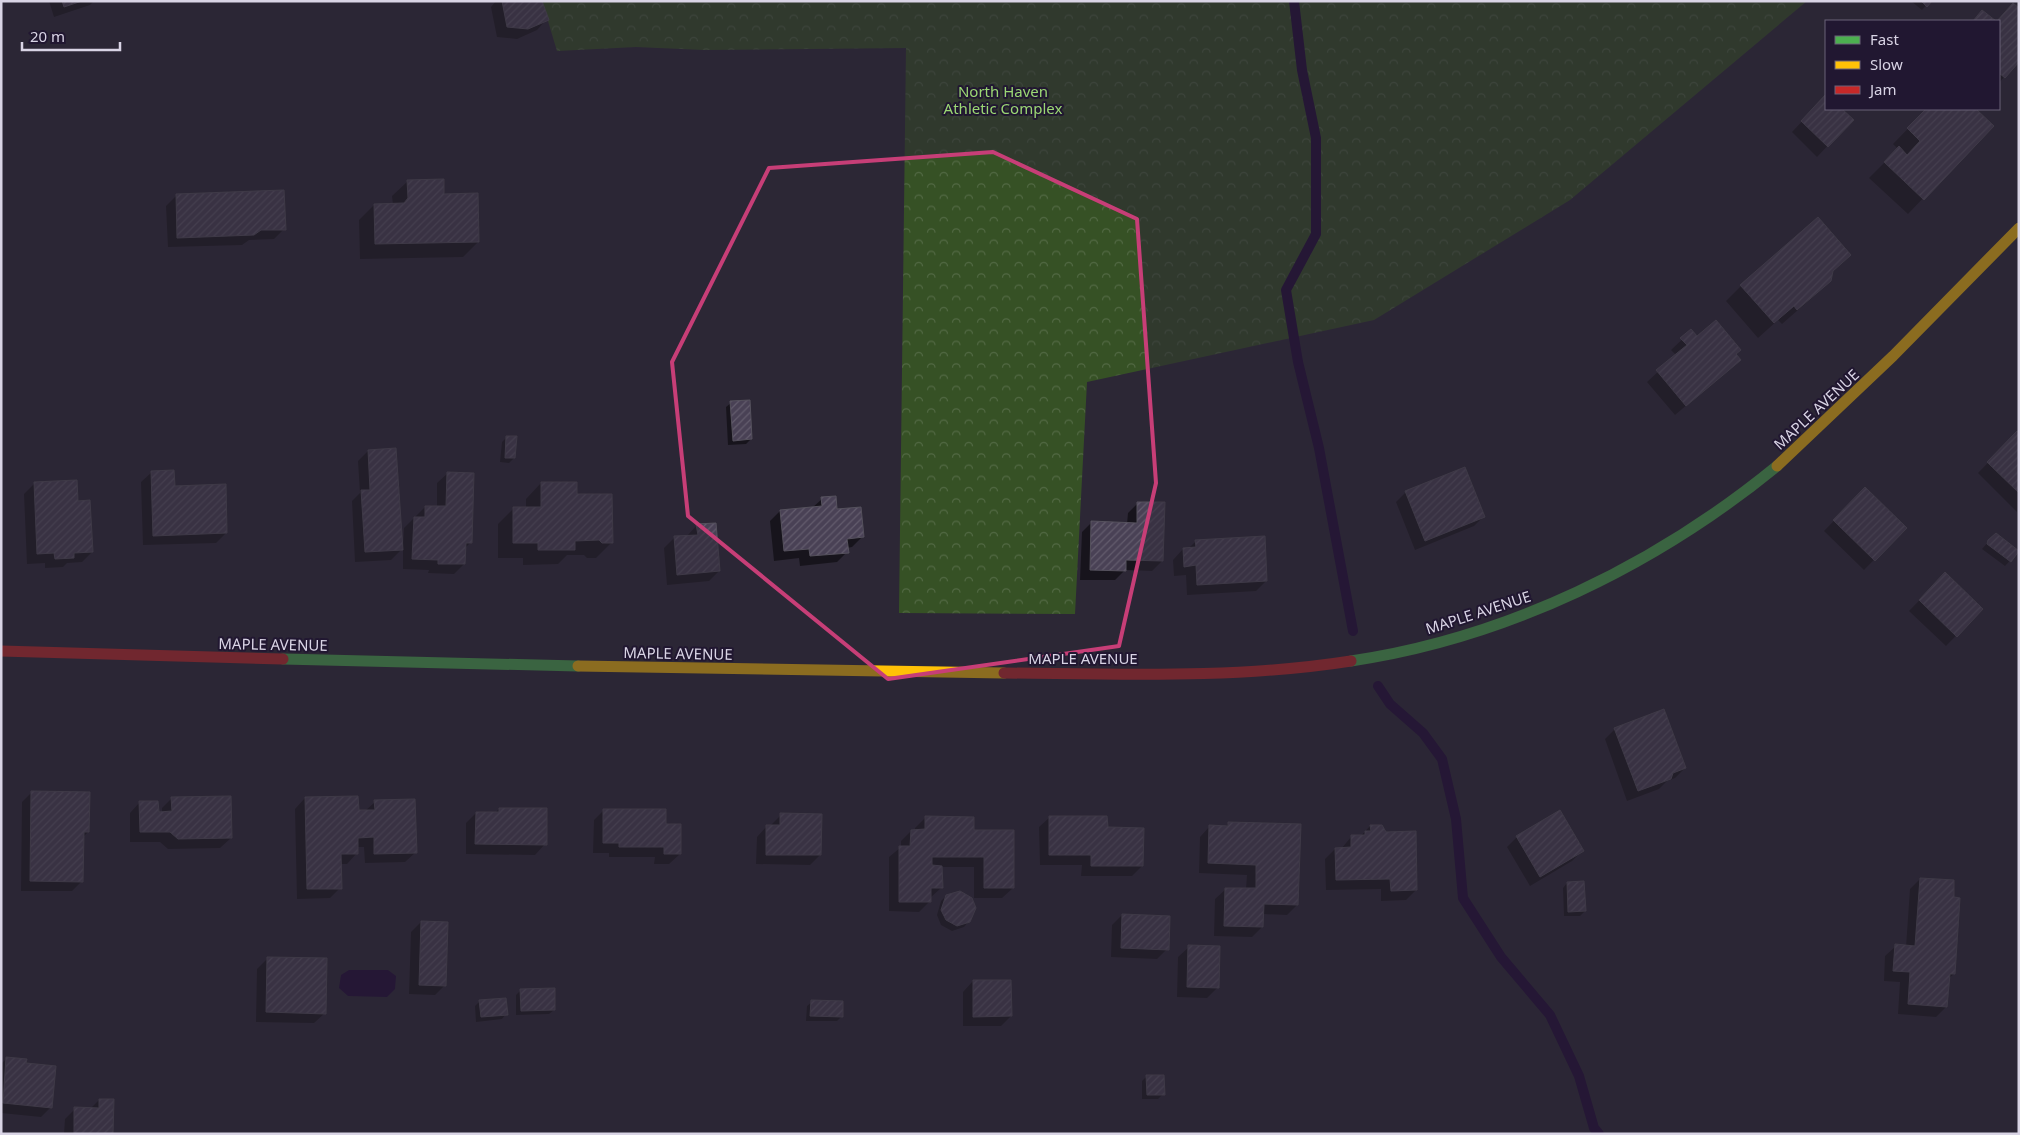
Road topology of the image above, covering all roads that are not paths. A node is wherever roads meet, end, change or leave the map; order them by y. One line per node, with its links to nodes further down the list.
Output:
1 (2019, 228): 2 (main road, MAPLE AVENUE)
2 (1, 651)

